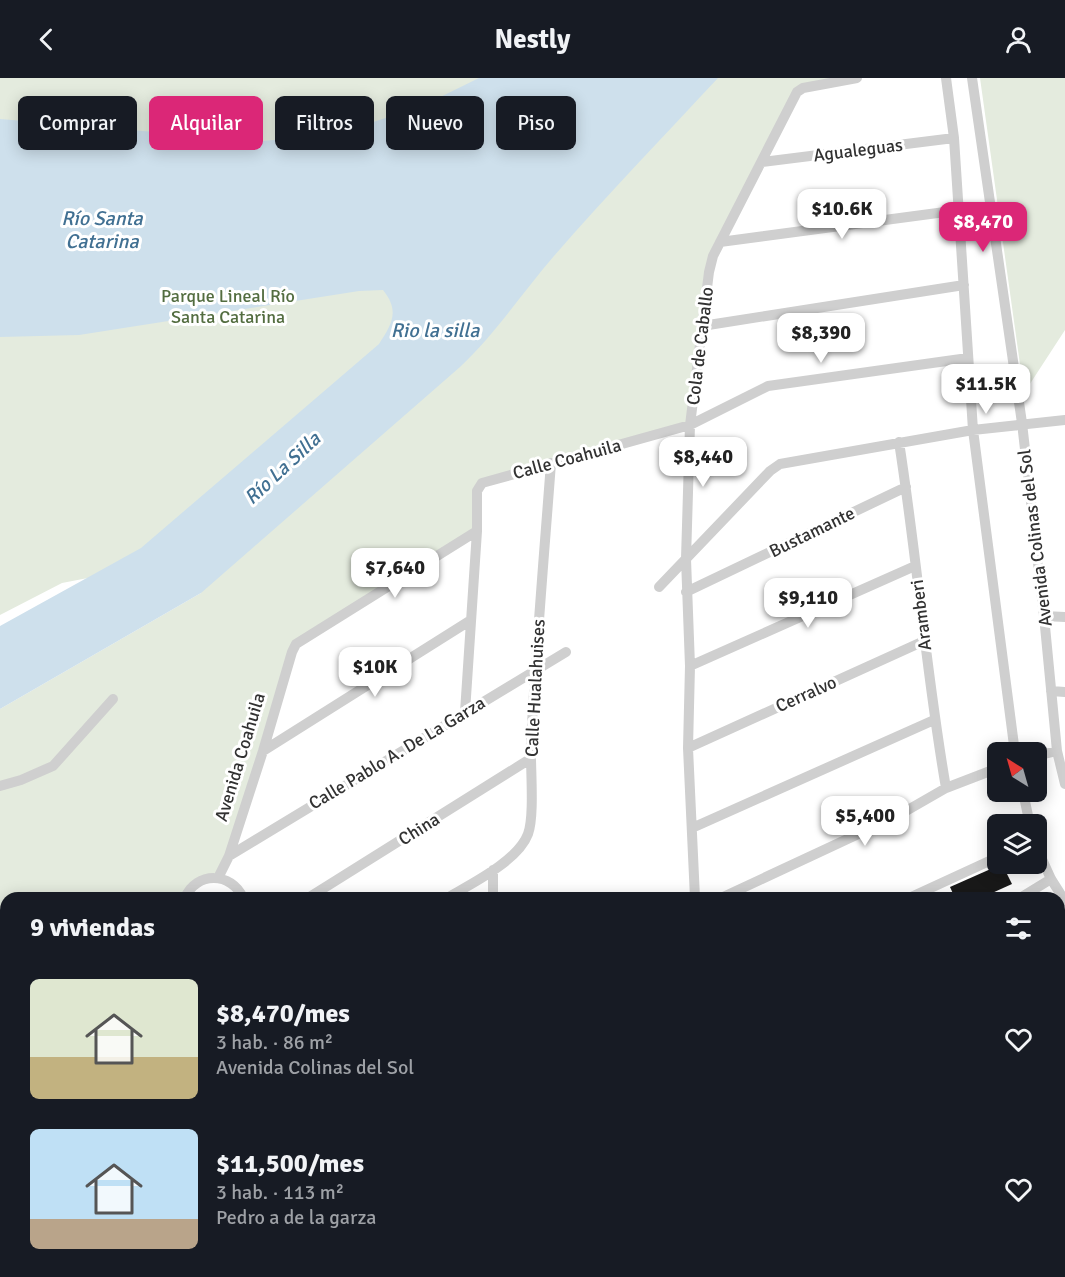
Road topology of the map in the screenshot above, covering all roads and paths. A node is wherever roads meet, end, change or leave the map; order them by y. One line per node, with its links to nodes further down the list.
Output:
1 (857, 78): 5 (street, Cola de Caballo)
2 (946, 78): 4 (street)
3 (972, 78): 12 (street, Avenida Colinas del Sol)
4 (954, 138): 5 (street, Agualeguas); 6 (street)
5 (762, 162): 7 (street, Cola de Caballo)
6 (960, 210): 7 (street); 8 (street)
7 (720, 242): 9 (street, Cola de Caballo)
8 (964, 285): 9 (street); 10 (street)
9 (702, 326): 13 (street, Cola de Caballo)
10 (968, 358): 13 (street, Calle Coahuila); 14 (street)
11 (1065, 420): 12 (street)
12 (1022, 423): 14 (street); 23 (street, Avenida Colinas del Sol)
13 (690, 424): 16 (street, Calle Coahuila); 19 (street, Cola de Caballo)
14 (973, 430): 15 (street); 35 (street)
15 (899, 442): 17 (street, Aramberi); 19 (street)
16 (551, 463): 18 (street, Calle Coahuila); 29 (street, Calle Hualahuises)
17 (906, 487): 20 (street, Aramberi); 22 (street, Bustamante)
18 (477, 531): 25 (street); 37 (street, Avenida Coahuila)
19 (686, 560): 21 (street); 22 (street, Cola de Caballo)
20 (915, 566): 26 (street, Aramberi); 28 (street)
21 (659, 587)
22 (686, 592): 28 (street, Cola de Caballo)
23 (1044, 616): 24 (street); 30 (street, Avenida Colinas del Sol)
24 (1065, 617)
25 (471, 620): 33 (street); 37 (street)
26 (924, 641): 34 (street, Aramberi); 36 (street, Cerralvo)
27 (566, 652): 29 (street, Calle Pablo A. De La Garza)
28 (690, 666): 36 (street, Cola de Caballo)
29 (535, 669): 33 (street, Calle Pablo A. De La Garza); 40 (street, Calle Hualahuises)
30 (1051, 691): 31 (street); 38 (street, Avenida Colinas del Sol)
31 (1065, 692)
32 (113, 699): 43 (street)
33 (465, 712): 46 (street, Calle Pablo A. De La Garza)
34 (934, 720): 44 (street, Aramberi); 45 (street)
35 (1015, 742)
36 (688, 748): 45 (street, Cola de Caballo)
37 (263, 751): 46 (street, Avenida Coahuila)
38 (1058, 751): 39 (street); 42 (street, Avenida Colinas del Sol)
39 (1047, 754)
40 (530, 759): 48 (street, Calle Hualahuises); 54 (street, China)
41 (987, 772): 44 (street)
42 (1065, 784)
43 (0, 786)
44 (946, 788): 58 (street)
45 (692, 828): 57 (street, Cola de Caballo)
46 (229, 856): 50 (street, Avenida Coahuila)
47 (987, 862): 59 (street)
48 (493, 870): 55 (street, Calle Hualahuises); 56 (street)
49 (1047, 870): 51 (street)
50 (218, 878): 52 (street); 53 (street)
51 (1051, 879): 60 (street); 61 (street)
52 (188, 892)
53 (239, 892)
54 (318, 892)
55 (457, 892)
56 (493, 892)
57 (694, 892)
58 (734, 892)
59 (925, 892)
60 (1030, 892)
61 (1059, 892)

